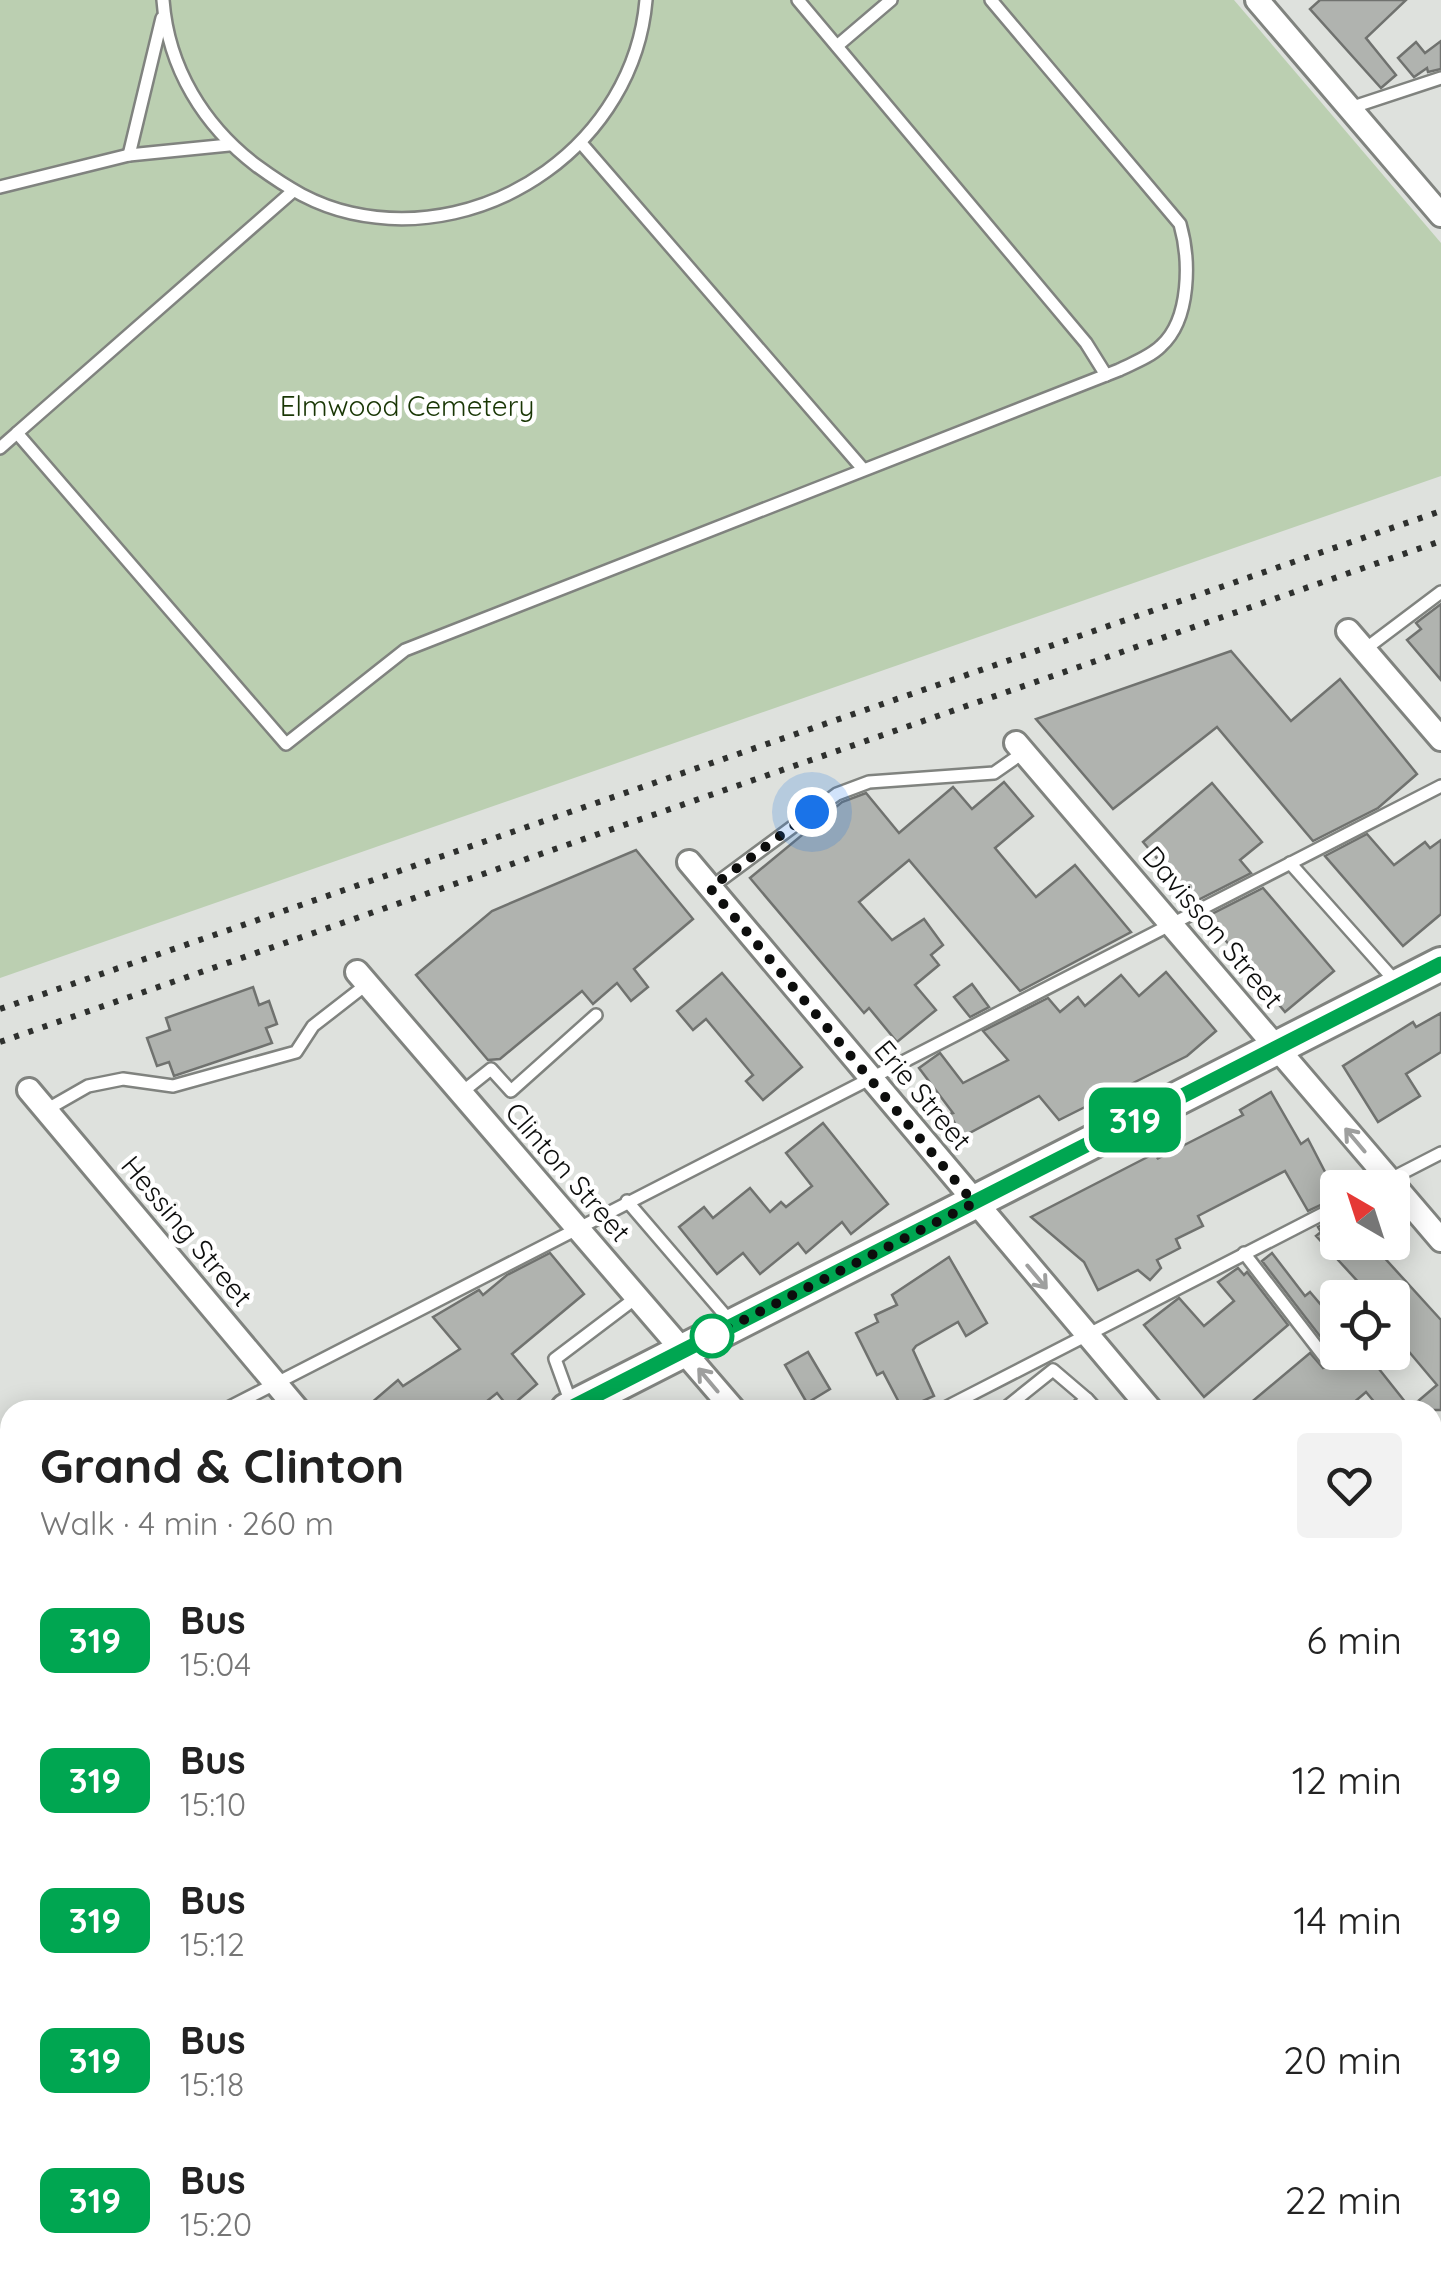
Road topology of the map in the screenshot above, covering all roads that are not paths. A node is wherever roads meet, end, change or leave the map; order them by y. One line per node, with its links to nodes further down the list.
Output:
1 (646, 0): 10 (lane)
2 (798, 0): 7 (lane)
3 (891, 0): 7 (lane)
4 (991, 0): 16 (lane)
5 (1257, 0): 9 (street)
6 (163, 6): 11 (lane); 12 (lane)
7 (837, 46): 16 (lane)
8 (1441, 78): 9 (lane)
9 (1350, 108): 15 (street)
10 (581, 143): 14 (lane); 19 (lane)
11 (228, 145): 12 (lane); 14 (lane)
12 (129, 155): 13 (lane)
13 (0, 187)
14 (292, 192): 17 (lane)
15 (1441, 216)
16 (1106, 375): 19 (lane)
17 (17, 433): 18 (lane); 19 (lane)
18 (0, 448)
19 (863, 468)
20 (1441, 592): 22 (lane)
21 (1348, 631): 22 (street)
22 (1364, 650): 23 (street)
23 (1441, 739)
24 (1020, 748): 28 (lane); 29 (street, Davisson Street)
25 (1441, 786): 27 (lane)
26 (688, 862): 28 (street, Erie Street)
27 (1290, 864): 29 (lane); 32 (lane)
28 (710, 888): 35 (street, Erie Street)
29 (1171, 924): 34 (street, Davisson Street); 35 (lane)
30 (1441, 964): 32 (main road)
31 (362, 978): 37 (street, Clinton Street); 38 (lane)
32 (1399, 985): 34 (main road)
33 (596, 1014): 37 (lane)
34 (1277, 1048): 40 (street, Davisson Street, one-way to 34); 43 (main road)
35 (870, 1078): 42 (lane); 43 (street, Erie Street)
36 (29, 1090): 38 (street, Hessing Street)
37 (462, 1093): 46 (street, Clinton Street)
38 (46, 1110): 54 (street, Hessing Street)
39 (1441, 1152): 41 (lane)
40 (1371, 1170)
41 (1406, 1170)
42 (627, 1201): 46 (lane); 50 (lane)
43 (974, 1203): 50 (main road); 51 (street, Erie Street, one-way to 51)
44 (1410, 1211): 47 (street, Davisson Street)
45 (1320, 1215): 48 (lane)
46 (576, 1227): 49 (street, Clinton Street); 54 (lane)
47 (1441, 1240)
48 (1244, 1254): 51 (lane); 53 (lane)
49 (637, 1297): 52 (street, Clinton Street); 58 (lane)
50 (733, 1325): 52 (main road)
51 (1086, 1334): 61 (lane); 63 (street, Erie Street)
52 (683, 1350): 59 (main road); 60 (street, Clinton Street, one-way to 52)
53 (1320, 1351)
54 (276, 1383): 56 (lane); 57 (street, Hessing Street)
55 (1087, 1399): 62 (lane)
56 (243, 1400)
57 (290, 1400)
58 (568, 1400)
59 (586, 1400)
60 (726, 1400)
61 (959, 1400)
62 (1015, 1400)
63 (1137, 1400)

